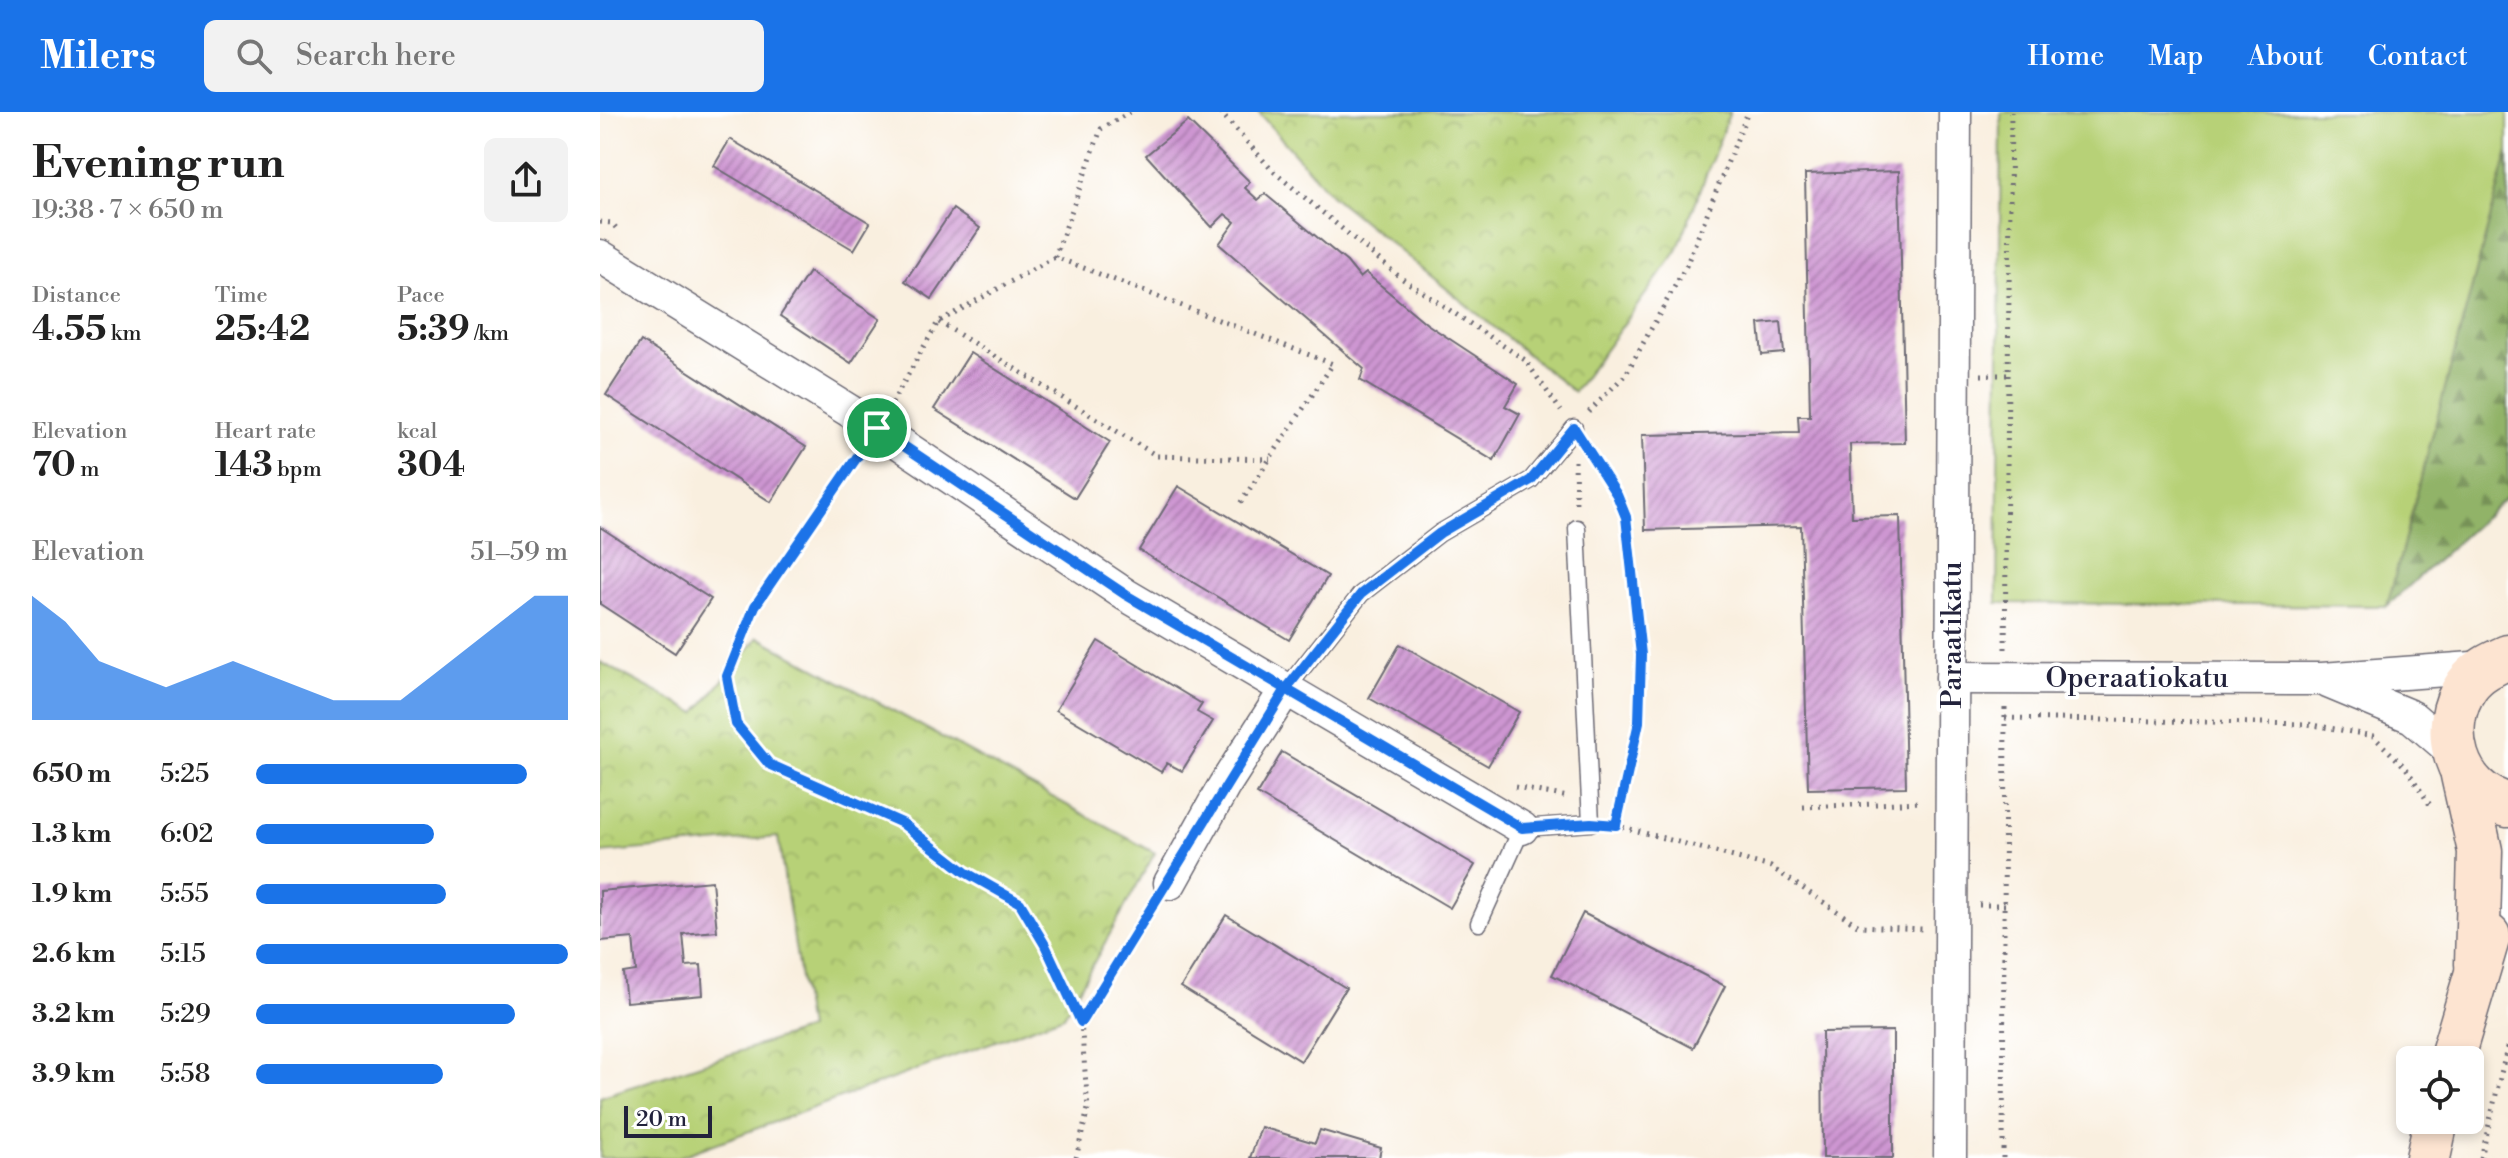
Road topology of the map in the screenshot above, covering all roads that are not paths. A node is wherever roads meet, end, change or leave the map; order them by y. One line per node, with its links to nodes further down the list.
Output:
1 (1955, 112): 6 (street, Paraatikatu)
2 (600, 256): 8 (street)
3 (1574, 428): 8 (lane)
4 (1577, 528): 11 (lane)
5 (2497, 662): 7 (street, Operaatiokatu); 9 (main road)
6 (1952, 678): 7 (street, Operaatiokatu); 18 (street, Paraatikatu)
7 (2322, 679): 9 (street, Operaatiokatu)
8 (1286, 689): 11 (street); 13 (street)
9 (2458, 764): 10 (main road); 15 (main road)
10 (2508, 805)
11 (1522, 828): 14 (lane)
12 (2508, 882): 15 (main road)
13 (1170, 883)
14 (1479, 923)
15 (2477, 964): 16 (main road)
16 (2455, 1046)
17 (2433, 1134): 19 (main road)
18 (1950, 1158)
19 (2428, 1158)

